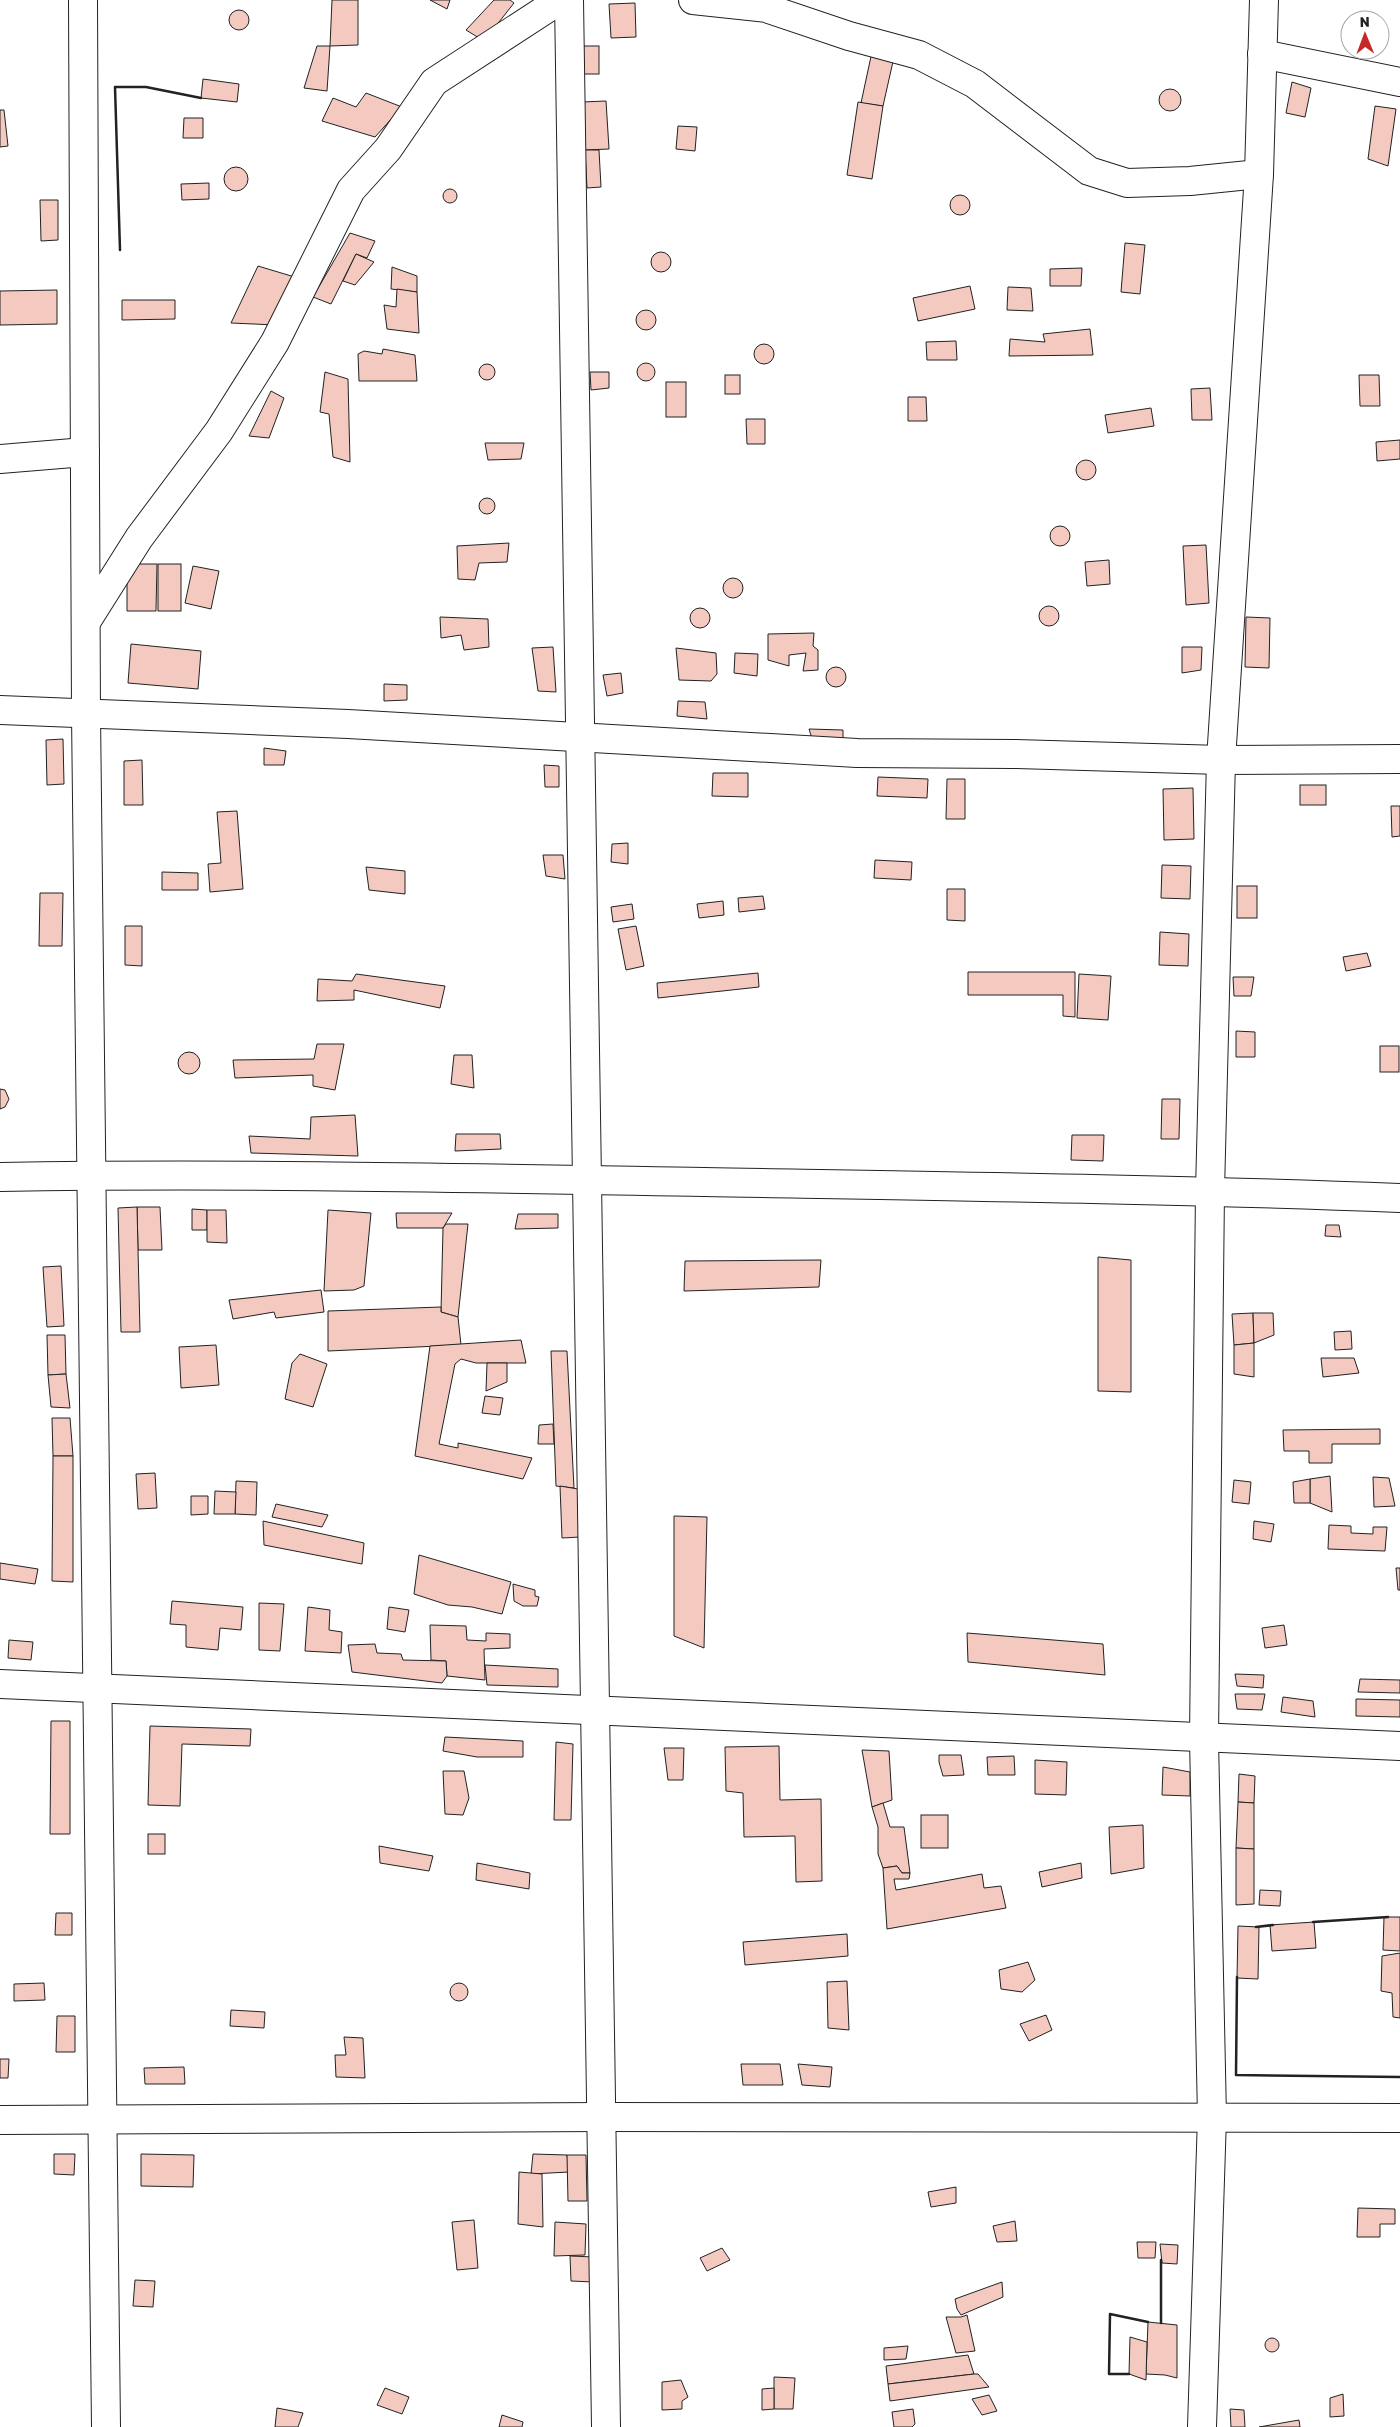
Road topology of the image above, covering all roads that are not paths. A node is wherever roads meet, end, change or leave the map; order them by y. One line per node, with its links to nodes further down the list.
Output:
1 (83, 0): 9 (street)
2 (560, 0): 11 (street)
3 (569, 0): 14 (street)
4 (693, 0): 8 (street)
5 (1264, 0): 6 (street)
6 (1262, 54): 7 (street); 8 (street)
7 (1400, 82)
8 (1259, 174): 16 (street)
9 (85, 452): 10 (street); 11 (street)
10 (0, 459)
11 (86, 622): 13 (street)
12 (0, 710): 13 (street)
13 (86, 714): 14 (street); 17 (street)
14 (581, 737): 16 (street); 19 (street)
15 (1400, 759): 16 (street)
16 (1221, 760): 20 (street)
17 (92, 1175): 18 (street); 19 (street); 23 (street)
18 (0, 1177)
19 (587, 1180): 20 (street); 24 (street)
20 (1210, 1191): 21 (street); 25 (street)
21 (1400, 1198)
22 (0, 1684): 23 (street)
23 (98, 1689): 24 (street); 31 (street)
24 (596, 1710): 25 (street); 27 (street)
25 (1204, 1738): 26 (street); 28 (street)
26 (1400, 1746)
27 (602, 2117): 28 (street); 31 (street); 33 (street)
28 (1212, 2117): 29 (street); 34 (street)
29 (1400, 2118)
30 (0, 2120): 31 (street)
31 (103, 2120): 32 (street)
32 (106, 2427)
33 (606, 2427)
34 (1202, 2427)

